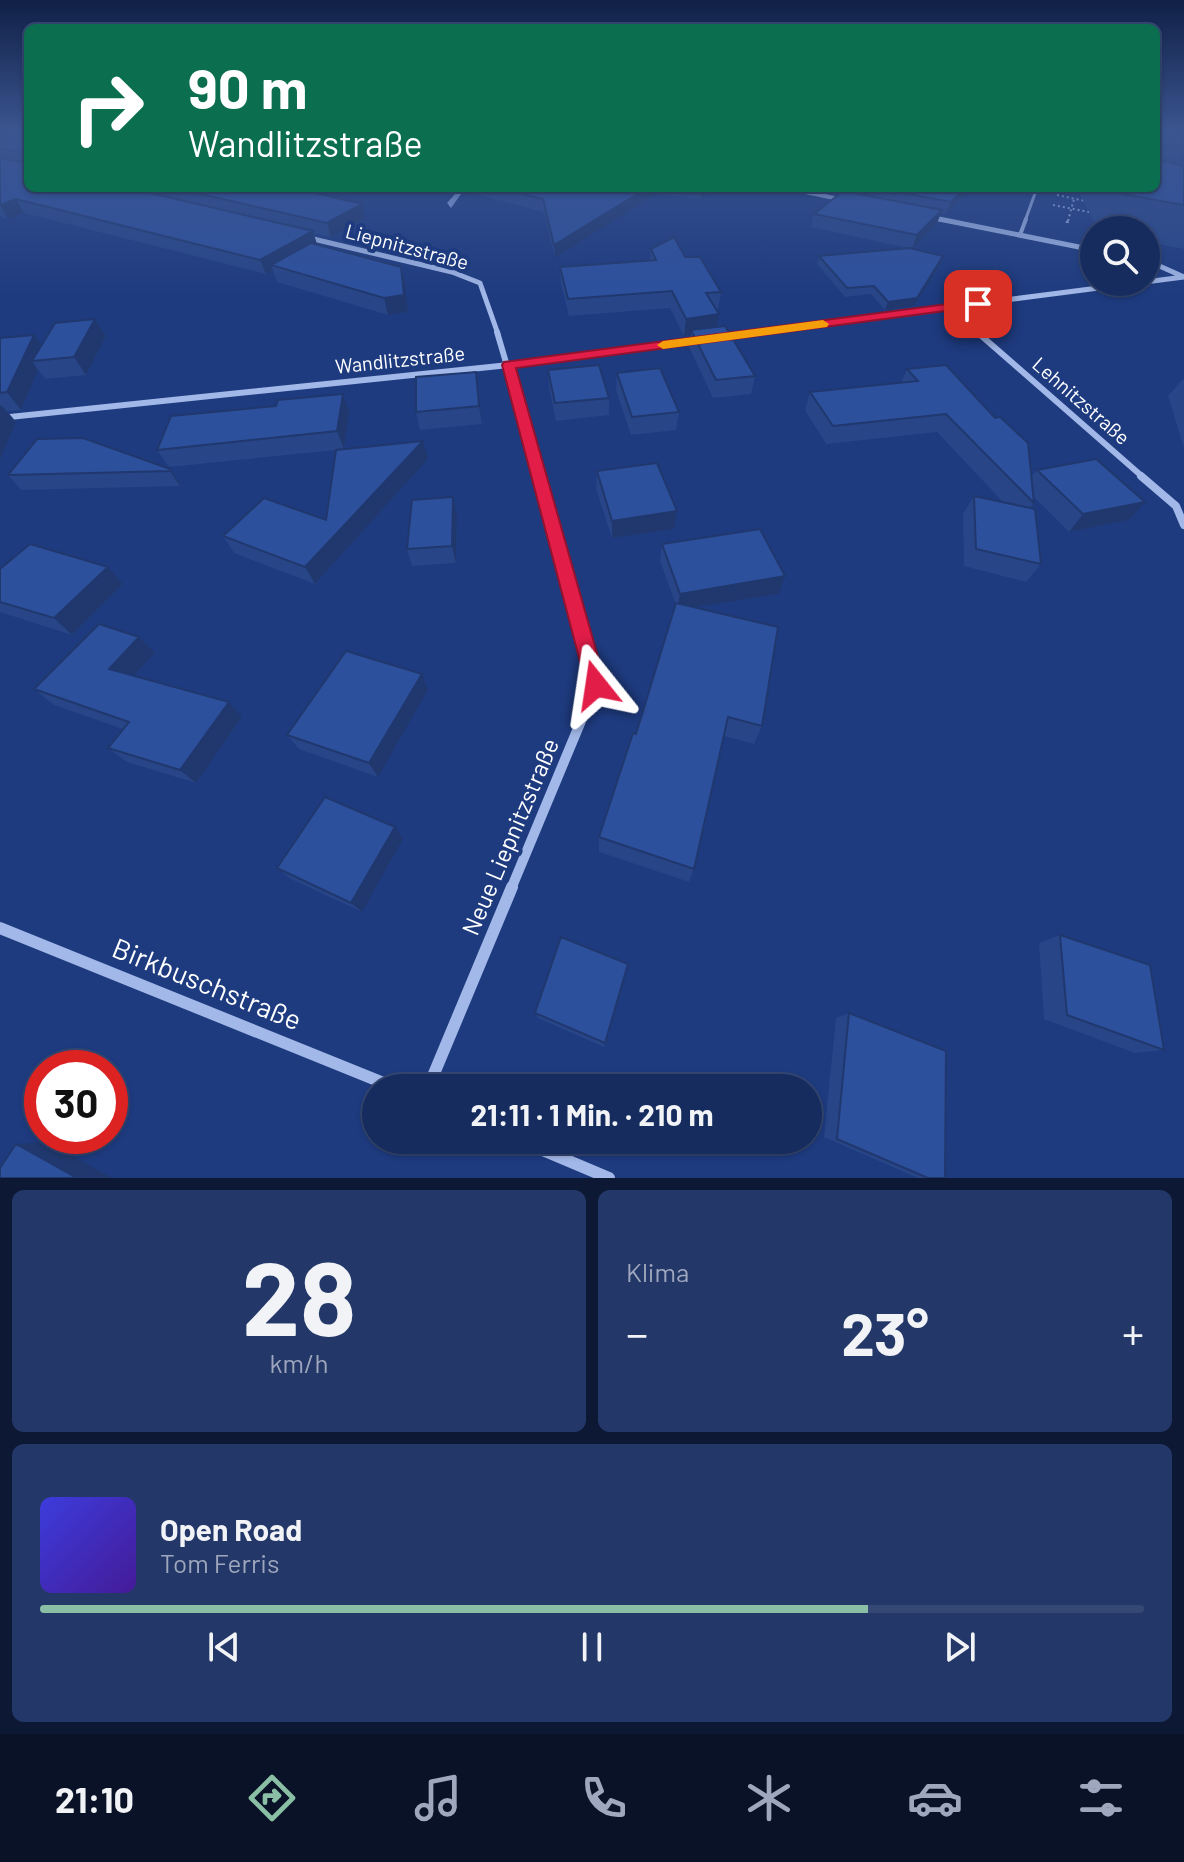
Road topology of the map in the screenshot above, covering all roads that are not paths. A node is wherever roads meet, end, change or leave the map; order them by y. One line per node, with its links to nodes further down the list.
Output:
1 (807, 192): 3 (street)
2 (1035, 192): 6 (lane)
3 (848, 200)
4 (926, 216): 6 (street)
5 (300, 235): 11 (street, Liepnitzstraße)
6 (1020, 235): 7 (street)
7 (1080, 247)
8 (1160, 266): 9 (street)
9 (1184, 277): 10 (street, Wandlitzstraße)
10 (949, 308): 11 (street, Wandlitzstraße); 13 (street, Lehnitzstraße)
11 (509, 365): 12 (street, Wandlitzstraße); 17 (street, Neue Liepnitzstraße)
12 (0, 418)
13 (1180, 506): 14 (street, Lehnitzstraße)
14 (1184, 525)
15 (0, 928): 16 (street, Birkbuschstraße)
16 (362, 1074)
17 (434, 1074)
18 (552, 1154): 19 (street)
19 (609, 1178)

